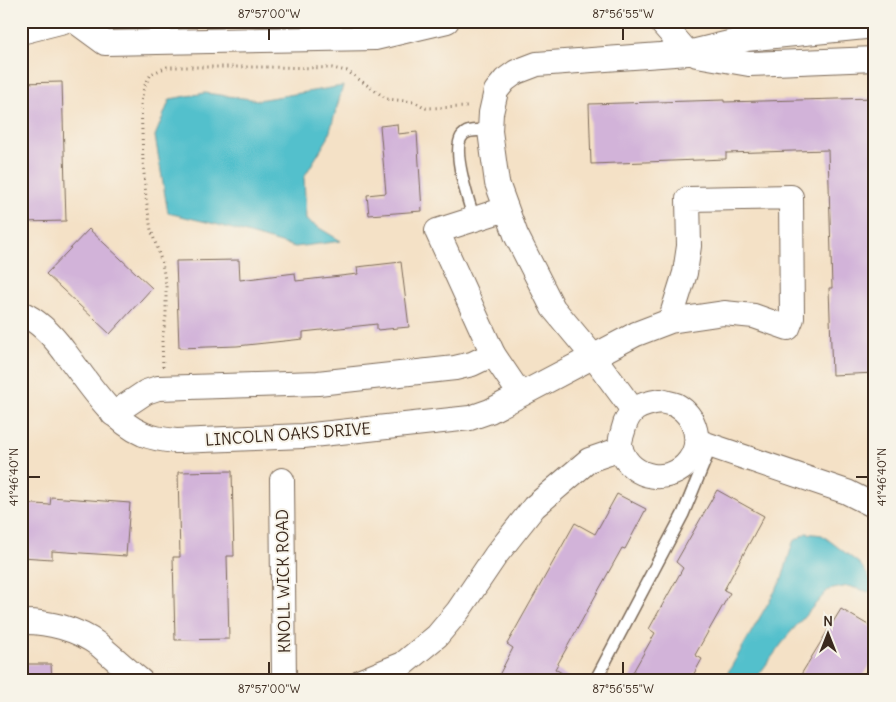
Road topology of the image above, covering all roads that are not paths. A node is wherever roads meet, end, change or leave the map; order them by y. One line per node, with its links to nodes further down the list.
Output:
1 (64, 21): 6 (street)
2 (75, 21): 3 (street)
3 (447, 21)
4 (660, 21): 7 (street)
5 (875, 26): 7 (street)
6 (21, 32)
7 (688, 53): 8 (street); 9 (street)
8 (875, 59)
9 (490, 130): 10 (street); 11 (lane)
10 (506, 209): 11 (street); 15 (street)
11 (474, 219): 14 (street)
12 (21, 313): 18 (street, LINCOLN OAKS DRIVE)
13 (670, 321): 13 (street, LINCOLN OAKS DRIVE); 15 (street, LINCOLN OAKS DRIVE)
14 (493, 354): 16 (street); 18 (street)
15 (593, 356): 16 (street, LINCOLN OAKS DRIVE); 17 (street)
16 (520, 394): 18 (street, LINCOLN OAKS DRIVE)
17 (633, 410): 19 (street); 20 (street)
18 (113, 414)
19 (704, 444): 20 (street); 22 (street); 29 (lane)
20 (621, 449): 24 (street)
21 (282, 480): 27 (street, KNOLL WICK ROAD)
22 (875, 506)
23 (21, 622): 25 (street)
24 (407, 672): 28 (street)
25 (120, 673): 26 (street)
26 (140, 681)
27 (284, 681)
28 (361, 681)
29 (595, 681)

